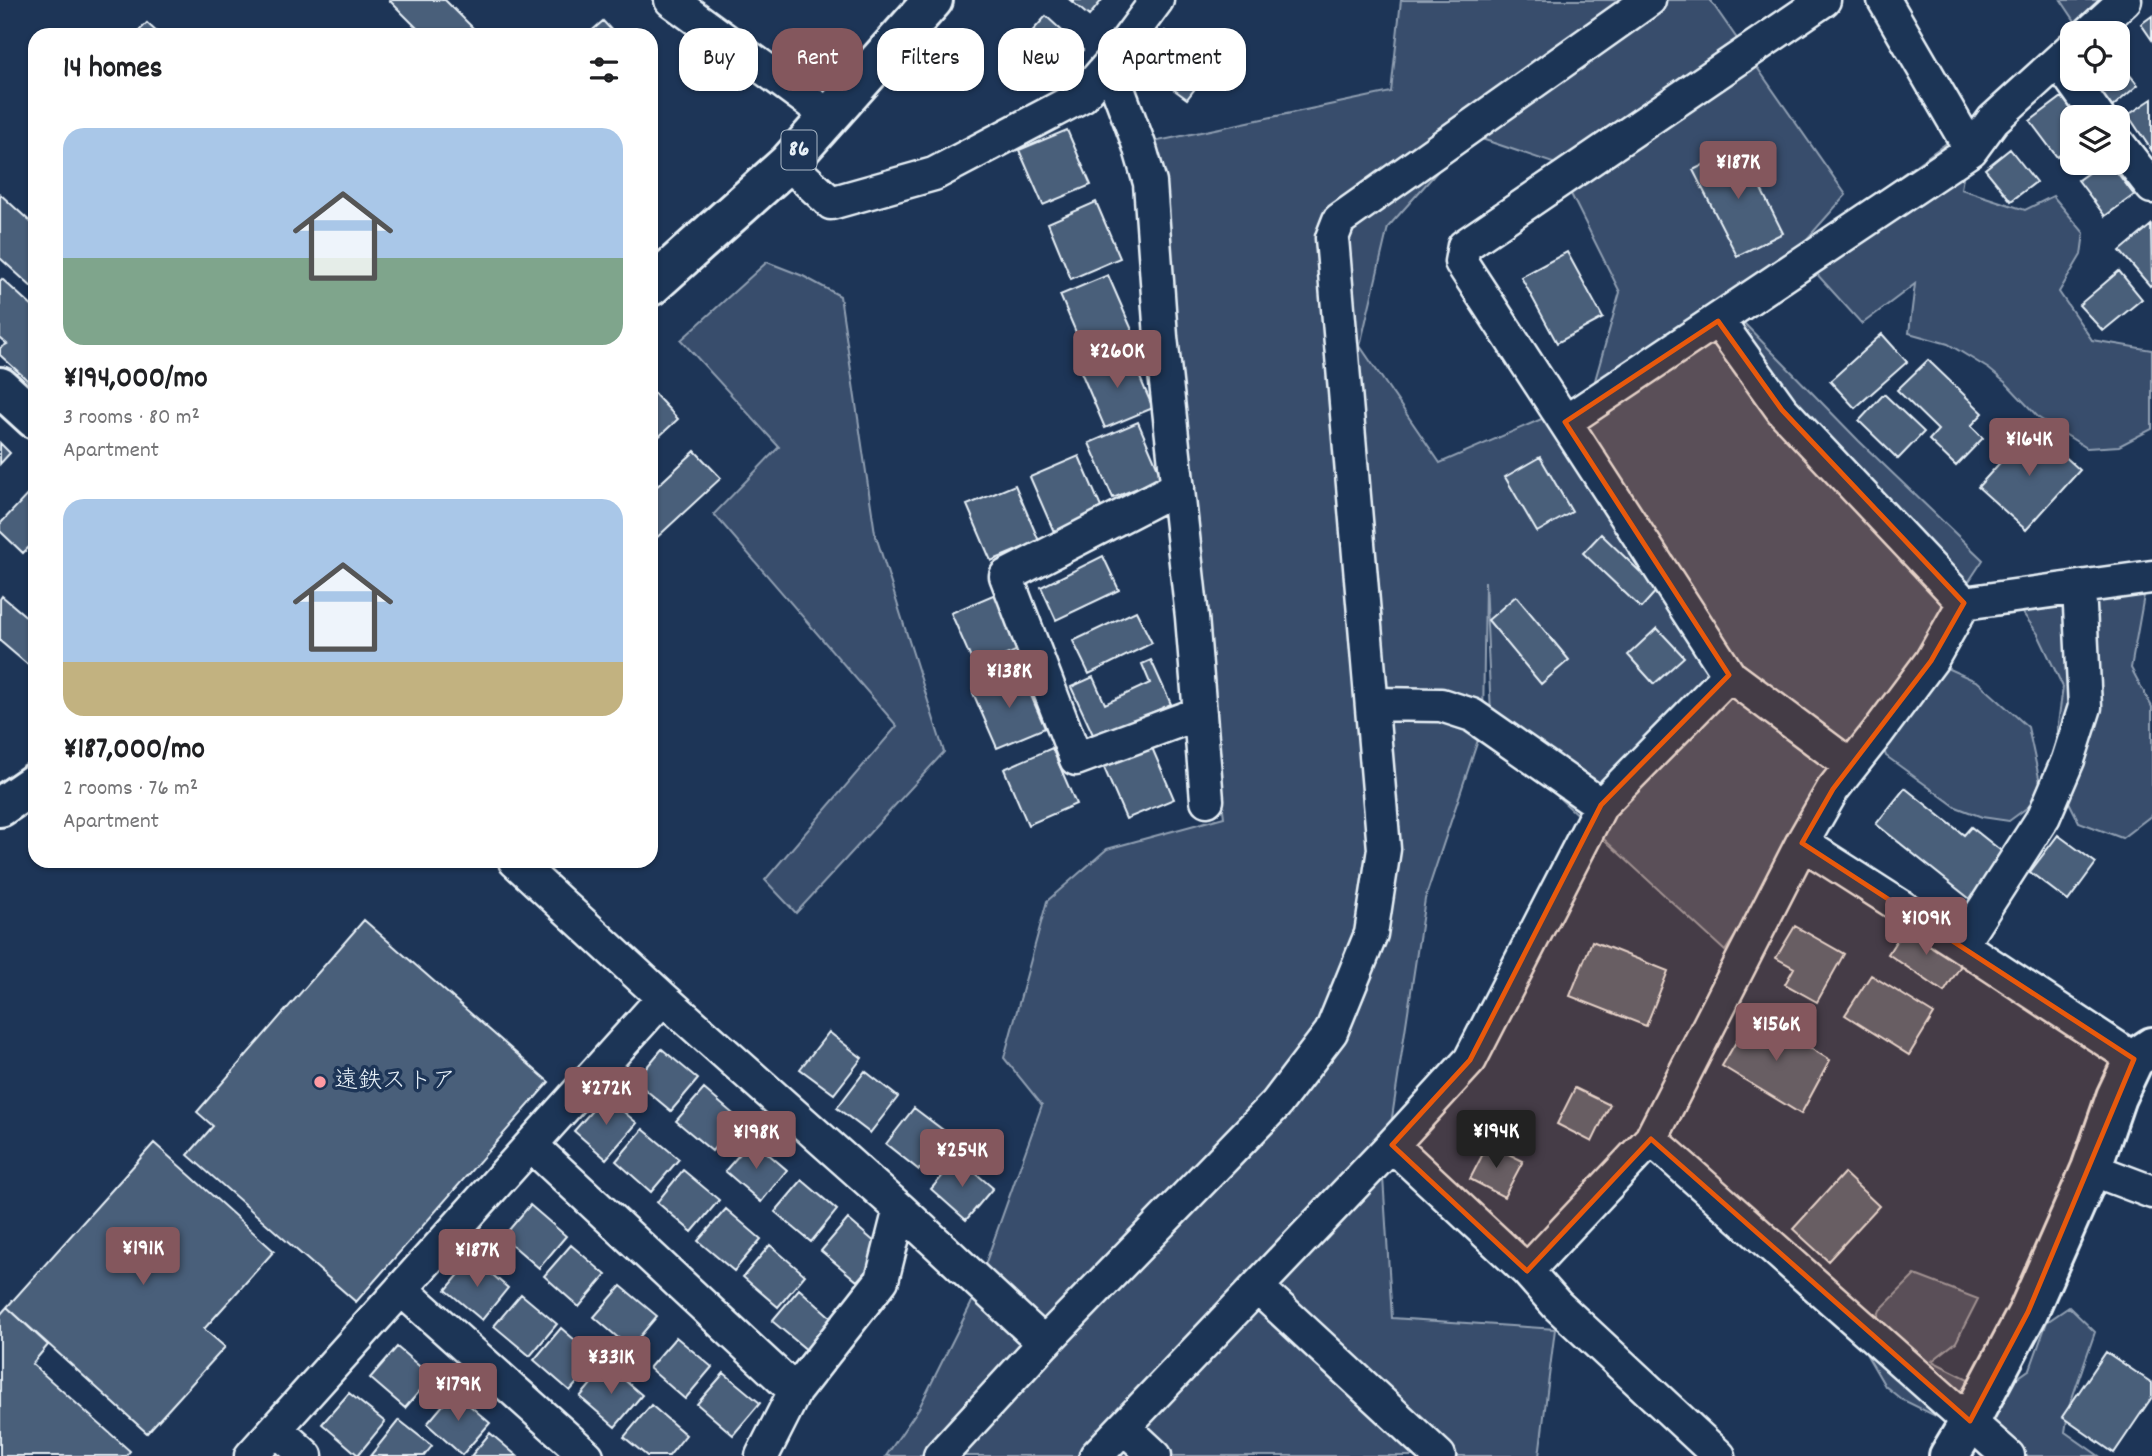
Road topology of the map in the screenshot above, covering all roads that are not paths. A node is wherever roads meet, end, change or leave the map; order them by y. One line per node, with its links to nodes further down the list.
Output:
1 (671, 0): 13 (street)
2 (933, 0): 13 (street, 86)
3 (1157, 0): 9 (street)
4 (1649, 0): 28 (street)
5 (1824, 0): 22 (street)
6 (1884, 0): 14 (street)
7 (2125, 0): 8 (street)
8 (2101, 21)
9 (1136, 28)
10 (2060, 60): 14 (street)
11 (1098, 78): 16 (street)
12 (1119, 91): 23 (street)
13 (828, 116): 16 (street, 86)
14 (1971, 150): 19 (street)
15 (2130, 159): 17 (street)
16 (788, 163): 18 (street, 86)
17 (2152, 187)
18 (658, 280)
19 (1717, 321): 22 (street); 26 (street)
20 (0, 387): 21 (street)
21 (28, 413)
22 (1565, 422): 27 (street)
23 (1178, 487): 29 (street); 29 (street)
24 (2152, 577): 25 (street)
25 (2080, 587): 26 (street); 37 (street)
26 (1964, 603): 30 (street)
27 (1729, 675): 30 (street); 33 (street)
28 (1372, 704): 33 (street); 49 (street)
29 (1200, 713): 32 (street)
30 (1851, 765): 35 (street)
31 (28, 788): 34 (street)
32 (1207, 800)
33 (1601, 806): 41 (street)
34 (0, 807)
35 (1802, 843): 37 (street); 40 (street)
36 (523, 868): 38 (street)
37 (1961, 945): 39 (street)
38 (663, 998): 42 (street); 45 (street)
39 (2143, 1053): 43 (street)
40 (1651, 1139): 46 (street); 51 (street)
41 (1392, 1144): 46 (street); 47 (street)
42 (531, 1145): 48 (street); 50 (street)
43 (2091, 1168): 44 (street); 51 (street)
44 (2152, 1192)
45 (900, 1209): 49 (street); 50 (street)
46 (1527, 1271): 62 (street)
47 (1257, 1287): 52 (street); 61 (street)
48 (401, 1290): 53 (street); 56 (street)
49 (1044, 1343): 58 (street)
50 (795, 1391): 57 (street)
51 (1970, 1421): 63 (street); 64 (street)
52 (1125, 1428): 59 (street); 60 (street)
53 (276, 1429): 54 (street); 55 (street)
54 (251, 1456)
55 (306, 1456)
56 (587, 1456)
57 (762, 1456)
58 (940, 1456)
59 (1096, 1456)
60 (1155, 1456)
61 (1439, 1456)
62 (1719, 1456)
63 (1949, 1456)
64 (2008, 1456)

